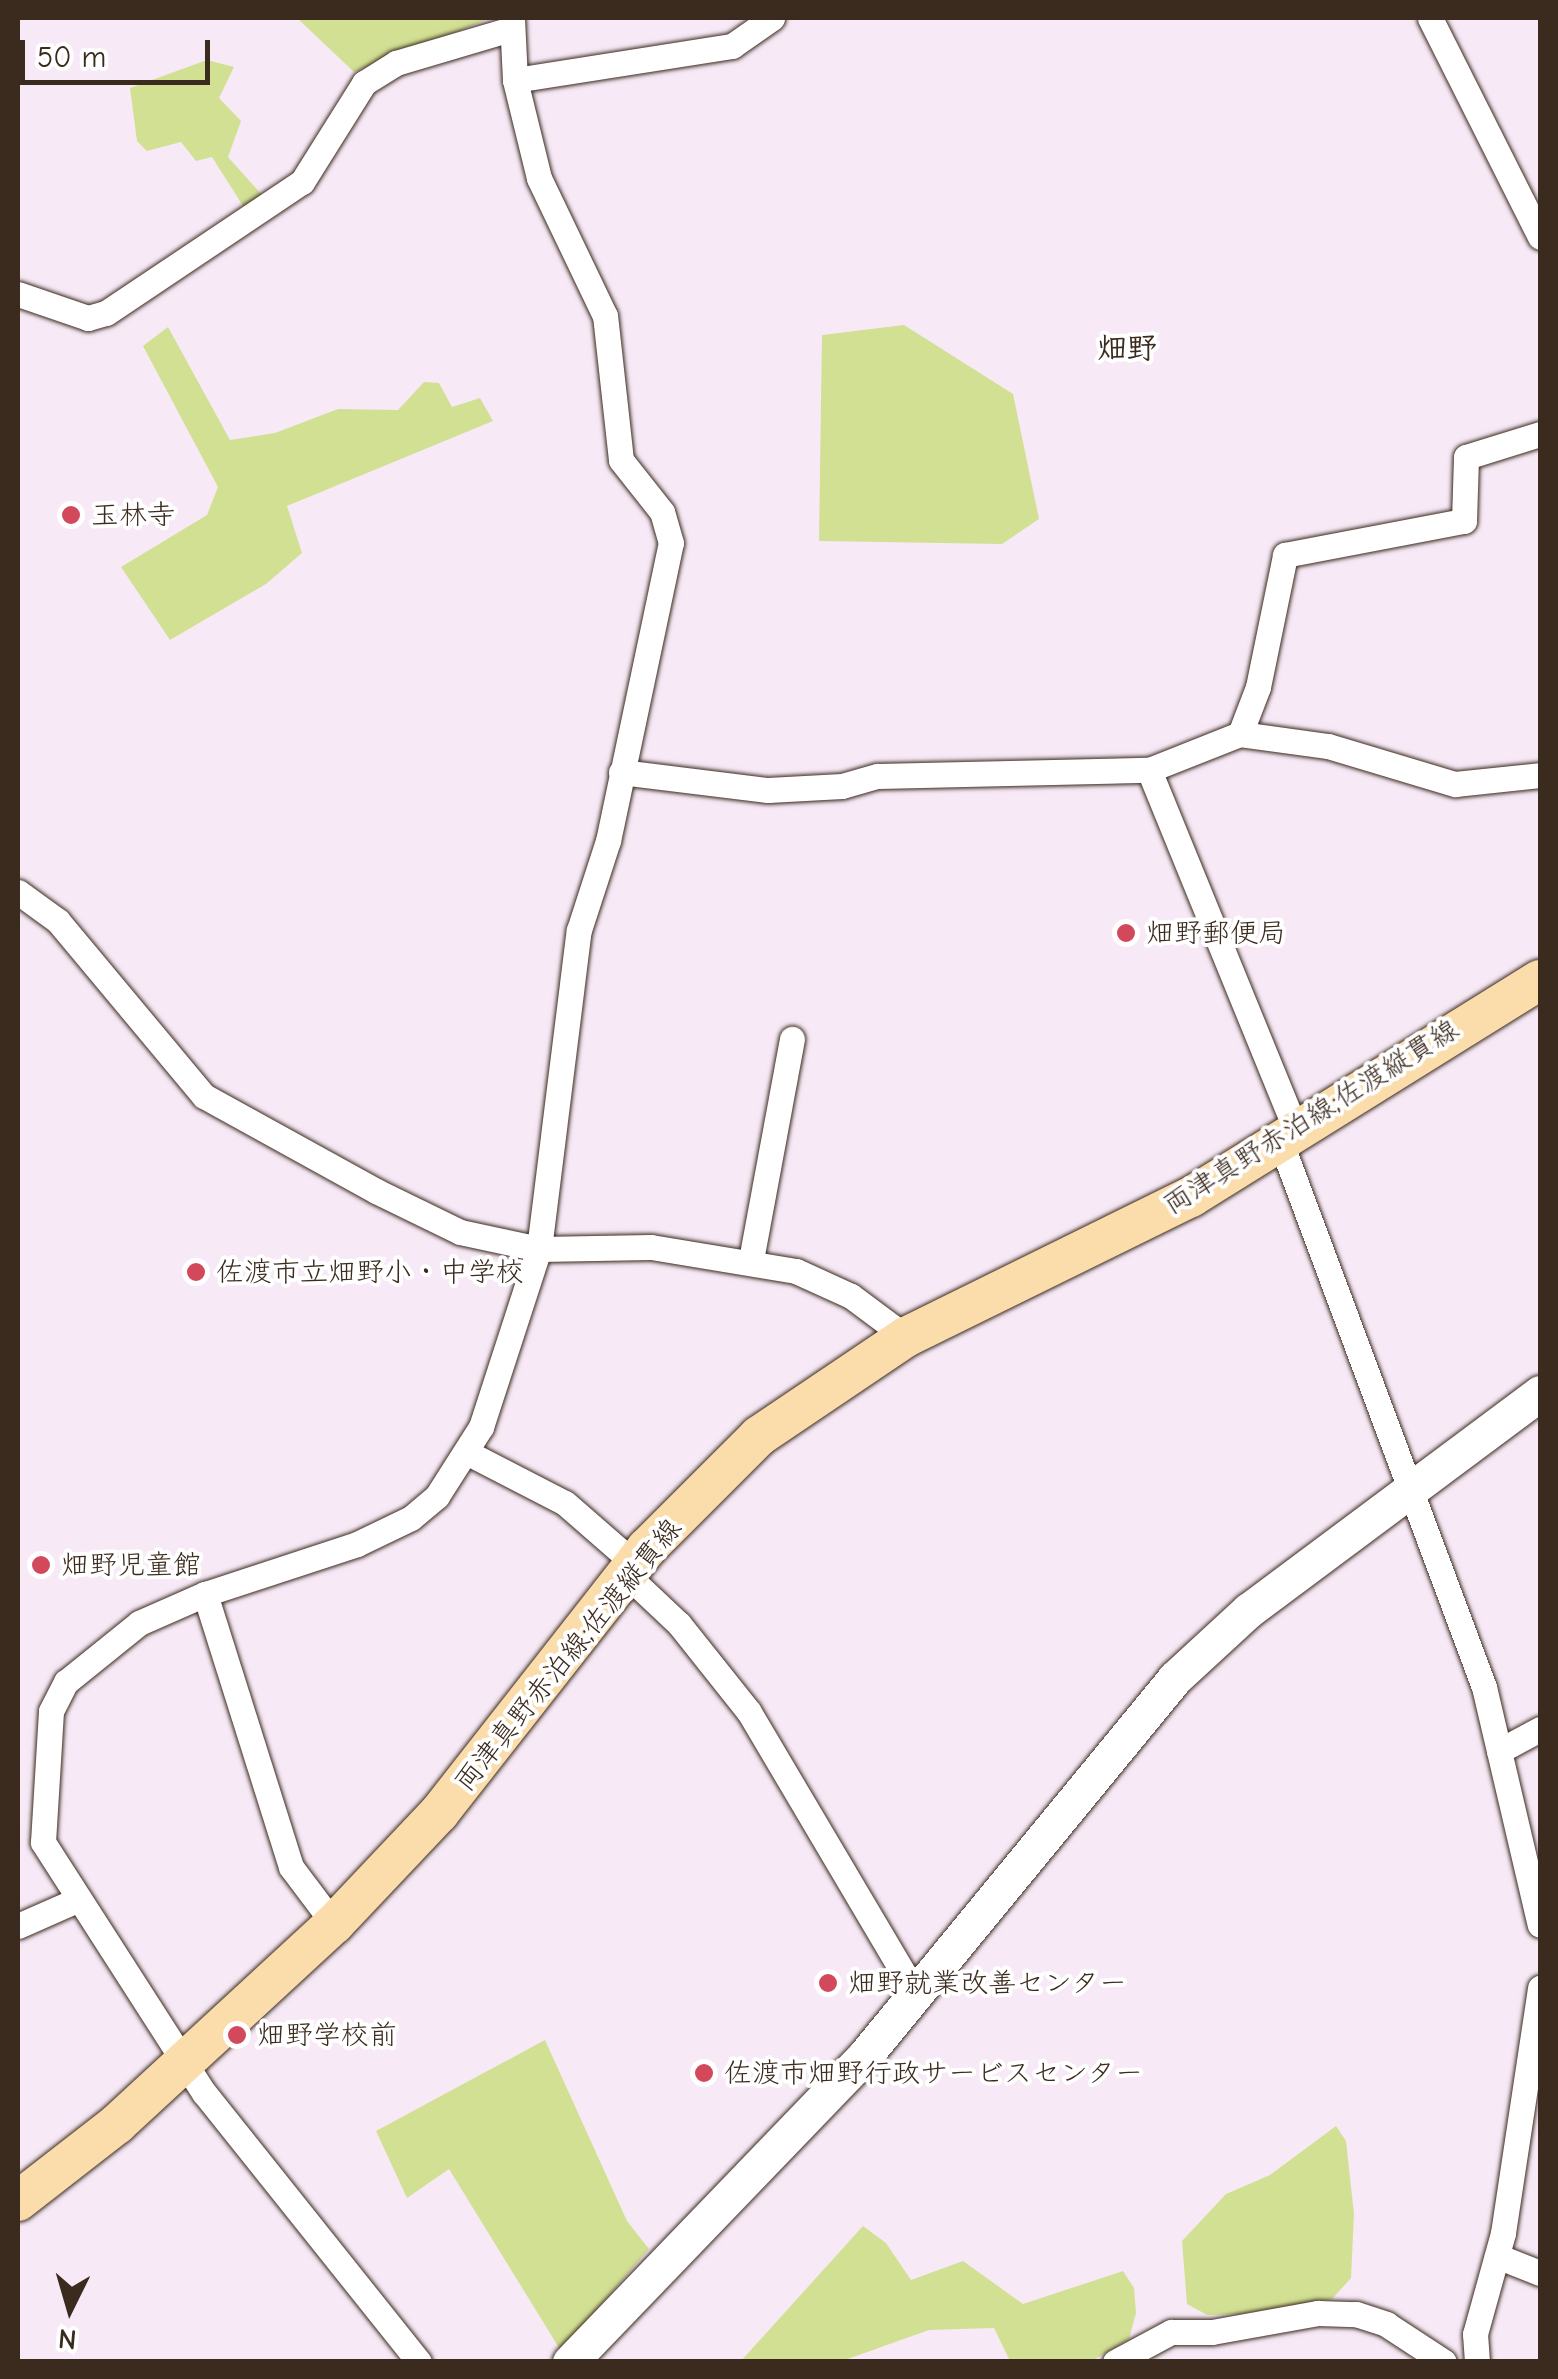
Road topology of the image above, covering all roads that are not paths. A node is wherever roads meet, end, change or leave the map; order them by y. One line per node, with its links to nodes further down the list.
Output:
1 (772, 18): 4 (street)
2 (1430, 18): 5 (street)
3 (512, 23): 4 (street); 6 (street)
4 (515, 80): 10 (street)
5 (1540, 238)
6 (18, 294)
7 (1540, 434): 8 (street)
8 (1240, 734): 9 (street); 11 (street)
9 (1148, 770): 10 (street); 15 (street)
10 (621, 772): 16 (street)
11 (1540, 775)
12 (18, 892): 16 (street)
13 (1540, 980): 15 (main road, 両津真野赤泊線;佐渡縦貫線)
14 (792, 1040): 17 (street)
15 (1288, 1137): 18 (main road, 両津真野赤泊線;佐渡縦貫線); 21 (street)
16 (539, 1249): 17 (street); 20 (street)
17 (751, 1260): 18 (street)
18 (906, 1337): 22 (main road, 両津真野赤泊線;佐渡縦貫線)
19 (1540, 1394): 21 (street)
20 (468, 1453): 22 (street); 23 (street)
21 (1409, 1490): 25 (street); 31 (street)
22 (632, 1571): 27 (main road, 両津真野赤泊線;佐渡縦貫線); 31 (street)
23 (205, 1594): 26 (street); 27 (street)
24 (1540, 1728): 25 (street)
25 (1498, 1751): 28 (street)
26 (77, 1900): 29 (street); 33 (street)
27 (334, 1924): 33 (main road, 両津真野赤泊線;佐渡縦貫線)
28 (1540, 1925)
29 (18, 1926)
30 (1540, 1988): 32 (street)
31 (916, 1994): 38 (street)
32 (1540, 1998): 35 (street)
33 (182, 2063): 34 (main road, 両津真野赤泊線;佐渡縦貫線); 37 (street)
34 (18, 2200)
35 (1497, 2256): 36 (street); 41 (street)
36 (1540, 2273)
37 (419, 2362)
38 (570, 2362)
39 (1115, 2362): 40 (street)
40 (1444, 2362)
41 (1477, 2362)

